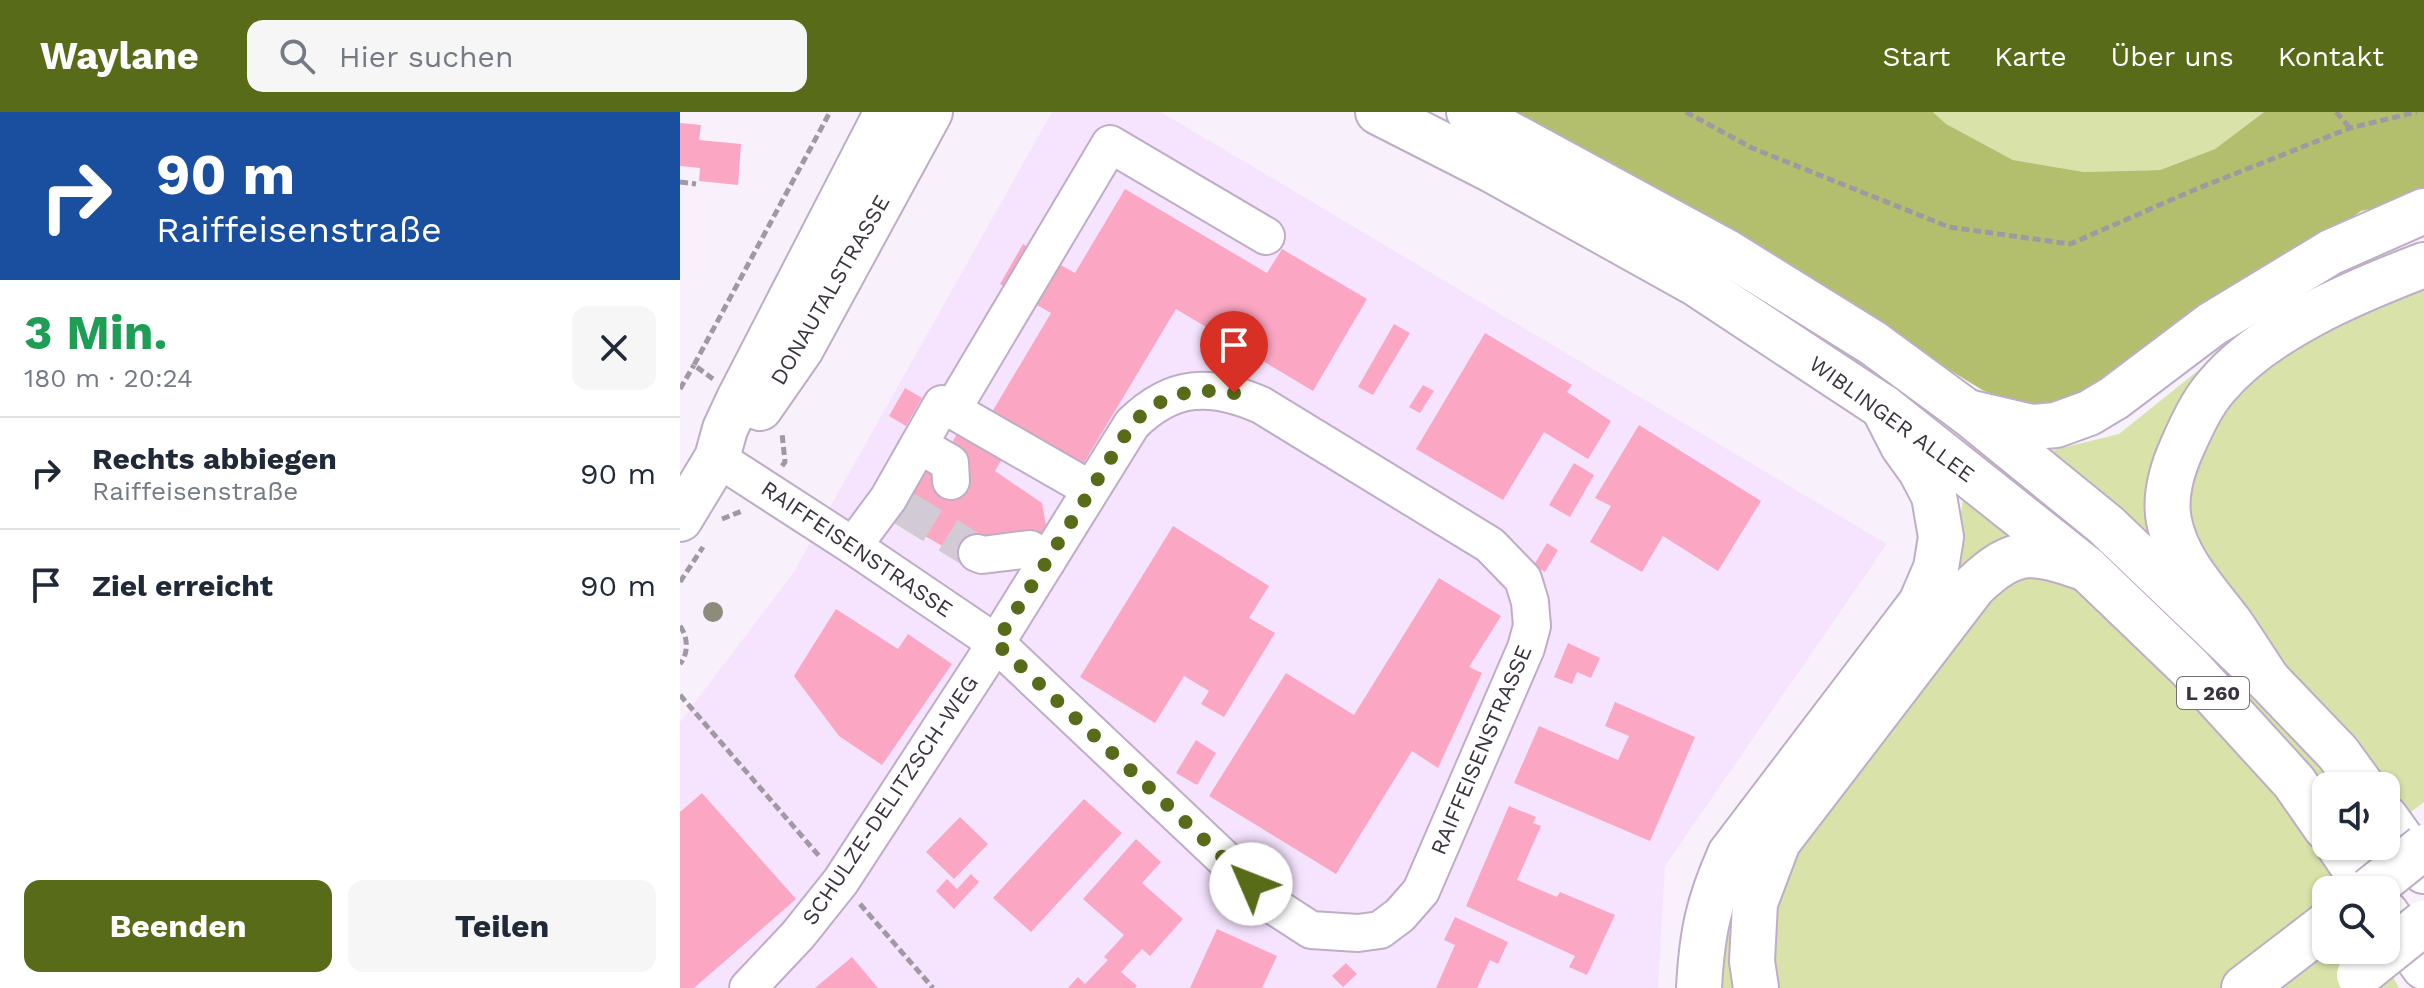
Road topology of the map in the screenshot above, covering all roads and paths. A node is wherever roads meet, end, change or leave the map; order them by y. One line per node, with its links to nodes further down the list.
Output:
1 (830, 112): 15 (path)
2 (887, 112): 17 (main road, DONAUTALSTRASSE)
3 (930, 112): 21 (main road, DONAUTALSTRASSE)
4 (1378, 112): 18 (main road, WIBLINGER ALLEE / L 260)
5 (1469, 112): 19 (main road, L 260)
6 (1686, 112): 9 (path)
7 (2336, 112): 9 (path)
8 (2417, 112): 9 (path)
9 (2350, 128)
10 (680, 182): 11 (path)
11 (696, 184)
12 (2424, 211): 19 (main road)
13 (1266, 236): 20 (street)
14 (2424, 265): 32 (main road)
15 (694, 365): 16 (path); 17 (path)
16 (680, 389)
17 (739, 399): 21 (main road, DONAUTALSTRASSE)
18 (1883, 407): 28 (main road, WIBLINGER ALLEE / L 260); 48 (main road)
19 (1967, 412): 32 (main road, L 260)
20 (934, 426): 22 (street); 23 (street); 25 (street)
21 (717, 458): 24 (main road, DONAUTALSTRASSE); 25 (street, RAIFFEISENSTRASSE)
22 (951, 481)
23 (1084, 499): 27 (street, RAIFFEISENSTRASSE); 30 (street, RAIFFEISENSTRASSE)
24 (680, 519)
25 (853, 546): 30 (street, RAIFFEISENSTRASSE)
26 (977, 553): 27 (street)
27 (1047, 561): 30 (street, RAIFFEISENSTRASSE)
28 (2087, 569): 35 (main road, WIBLINGER ALLEE / L 260); 49 (main road)
29 (680, 626): 31 (path)
30 (996, 643): 40 (street, SCHULZE-DELITZSCH-WEG)
31 (680, 664)
32 (2268, 680): 34 (main road, L 260)
33 (680, 695): 40 (path)
34 (2352, 772)
35 (2312, 808)
36 (2400, 838): 38 (main road)
37 (2424, 847): 39 (main road, bridge)
38 (2424, 871)
39 (2388, 876)
40 (841, 881): 46 (street, SCHULZE-DELITZSCH-WEG); 47 (path)
41 (2424, 923): 45 (main road, bridge)
42 (2400, 933): 44 (main road)
43 (2312, 936): 50 (main road)
44 (2424, 967)
45 (2350, 981)
46 (748, 988)
47 (933, 988)
48 (1699, 988)
49 (1756, 988)
50 (2244, 988)

